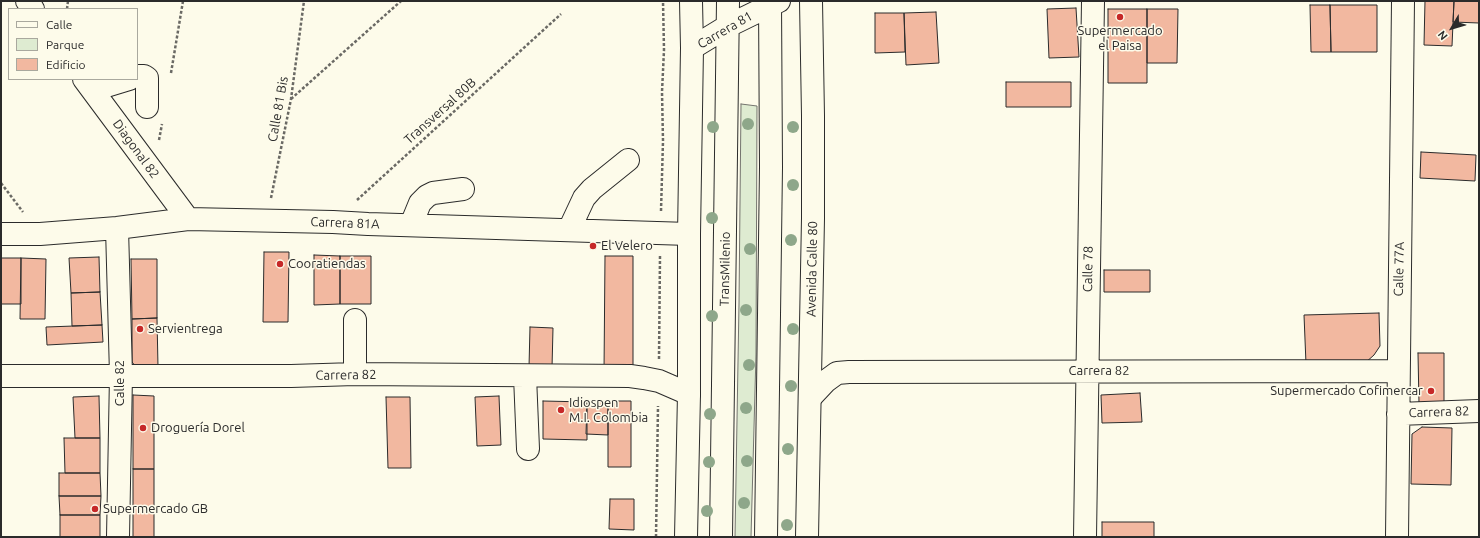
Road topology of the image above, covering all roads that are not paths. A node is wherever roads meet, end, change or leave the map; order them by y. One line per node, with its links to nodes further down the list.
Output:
1 (692, 1): 8 (main road)
2 (728, 1): 7 (main road, TransMilenio)
3 (811, 1): 29 (main road, Avenida Calle 80)
4 (1092, 1): 22 (main road, Calle 78)
5 (1403, 1): 23 (main road, Calle 77A)
6 (773, 2): 7 (main road, Carrera 81); 36 (main road)
7 (728, 26): 8 (main road, Carrera 81); 35 (main road, TransMilenio)
8 (692, 48): 20 (main road)
9 (138, 76): 12 (main road)
10 (122, 80): 11 (main road)
11 (88, 85): 15 (main road, Diagonal 82)
12 (147, 107)
13 (628, 160): 18 (main road)
14 (463, 189): 16 (main road)
15 (188, 219): 16 (main road, Carrera 81A); 17 (main road, Carrera 81A)
16 (411, 225): 18 (main road, Carrera 81A)
17 (117, 228): 19 (main road, Carrera 81A); 25 (main road, Calle 82)
18 (569, 230): 20 (main road, Carrera 81A)
19 (1, 234)
20 (689, 234): 28 (main road)
21 (354, 320): 24 (main road)
22 (1087, 371): 23 (main road, Carrera 82); 29 (main road, Carrera 82); 38 (main road, Calle 78)
23 (1398, 371): 31 (main road, Calle 77A)
24 (354, 374): 25 (main road, Carrera 82); 27 (main road, Carrera 82)
25 (121, 375): 26 (main road, Carrera 82); 34 (main road, Calle 82)
26 (1, 376)
27 (525, 376): 28 (main road, Carrera 82); 32 (main road)
28 (689, 394): 33 (main road)
29 (810, 398): 37 (main road, Avenida Calle 80)
30 (1479, 411): 31 (main road, Carrera 82)
31 (1398, 414): 39 (main road, Calle 77A)
32 (528, 449)
33 (684, 536)
34 (118, 537)
35 (721, 537)
36 (766, 537)
37 (807, 537)
38 (1085, 537)
39 (1397, 537)

